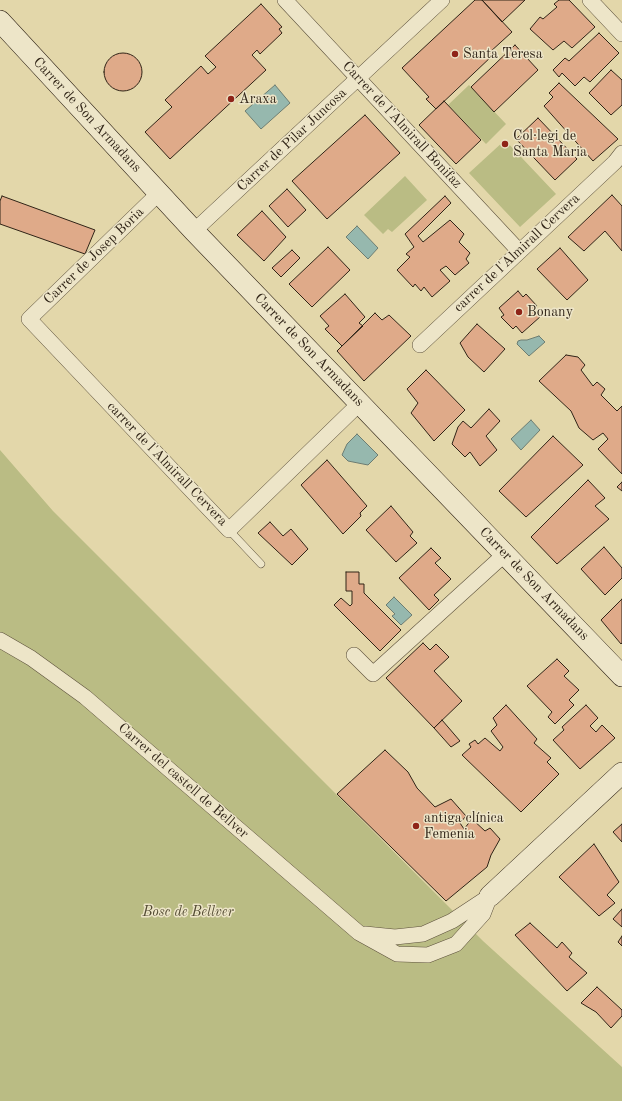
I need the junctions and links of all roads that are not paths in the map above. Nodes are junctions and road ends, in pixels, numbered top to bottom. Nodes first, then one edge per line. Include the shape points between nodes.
1 (285, 0) edge
2 (442, 0) edge
3 (590, 0) edge
4 (0, 21) edge
5 (622, 34) edge
6 (359, 78) junction
7 (620, 162) edge
8 (159, 193) junction
9 (194, 231) junction
10 (519, 251) junction
11 (29, 319) joint
12 (420, 345) dead end
13 (360, 403) junction
14 (229, 530) junction
15 (505, 554) junction
16 (261, 564) dead end
17 (0, 640) edge
18 (354, 655) dead end
19 (622, 676) edge
20 (622, 773) edge
21 (490, 896) junction
22 (359, 933) junction

1 - 6 street, Carrer de l'Almirall Bonifaz
2 - 6 street, Carrer de Pilar Juncosa
3 - 5 street
4 - 8 street, Carrer de Son Armadans
6 - 9 street, Carrer de Pilar Juncosa
6 - 10 street, Carrer de l'Almirall Bonifaz
7 - 10 street, carrer de l'Almirall Cervera
8 - 9 street, Carrer de Son Armadans
8 - 11 street, Carrer de Josep Boria
9 - 13 street, Carrer de Son Armadans
10 - 12 street, carrer de l'Almirall Cervera
11 - 14 street, carrer de l'Almirall Cervera
13 - 14 street, carrer de l'Almirall Cervera
13 - 15 street, Carrer de Son Armadans
14 - 16 lane
15 - 18 street via 372,674
15 - 19 street, Carrer de Son Armadans
17 - 22 street, Carrer del castell de Bellver via 31,658 86,697
20 - 21 street
21 - 22 street via 452,921 423,934 395,937
21 - 22 street, Carrer del castell de Bellver via 483,914 456,944 428,955 397,954

